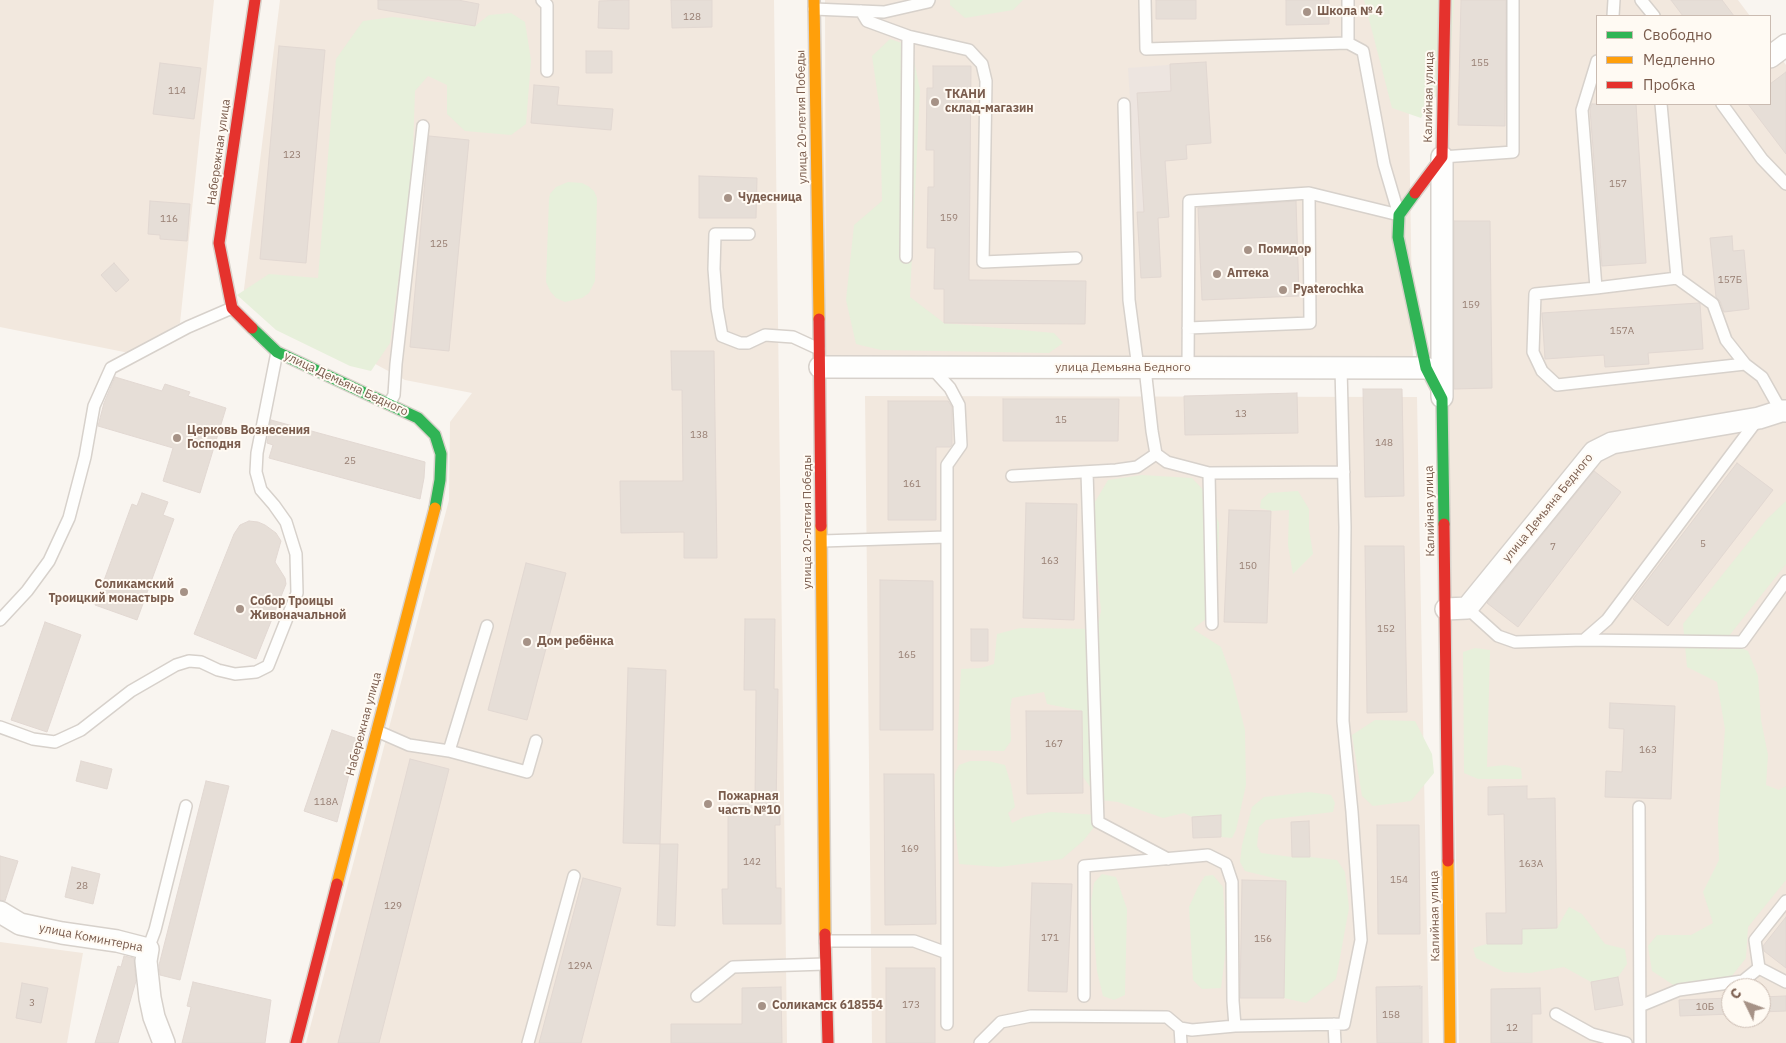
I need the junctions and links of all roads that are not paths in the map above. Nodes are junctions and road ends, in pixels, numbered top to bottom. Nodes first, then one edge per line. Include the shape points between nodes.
1 (255, 0) edge
2 (542, 0) edge
3 (929, 0) edge
4 (1145, 0) edge
5 (1348, 0) edge
6 (1445, 0) edge
7 (1512, 0) edge
8 (1614, 0) edge
9 (1641, 0) edge
10 (814, 5) edge
11 (861, 11) junction
12 (1613, 15) edge
13 (1653, 15) edge
14 (908, 36) junction
15 (1348, 43) junction
16 (1786, 45) edge
17 (1771, 55) edge
18 (1596, 63) edge
19 (547, 71) dead end
20 (1124, 104) dead end
21 (1661, 105) edge
22 (1723, 105) edge
23 (423, 126) dead end
24 (1442, 157) junction
25 (1786, 184) edge
26 (1309, 193) junction
27 (1399, 215) junction
28 (749, 234) dead end
29 (906, 257) dead end
30 (1076, 258) dead end
31 (1677, 278) junction
32 (1596, 288) junction
33 (232, 308) junction
34 (1188, 328) junction
35 (277, 352) junction
36 (820, 358) junction
37 (1745, 364) junction
38 (931, 367) junction
39 (1141, 368) junction
40 (1188, 368) junction
41 (1341, 368) junction
42 (1426, 368) junction
43 (1442, 399) junction
44 (389, 404) junction
45 (1784, 411) edge
46 (418, 418) joint
47 (1759, 418) junction
48 (1156, 454) junction
49 (1087, 472) junction
50 (1344, 472) junction
51 (1210, 473) junction
52 (1012, 476) dead end
53 (946, 537) junction
54 (822, 541) junction
55 (1786, 581) edge
56 (1467, 608) junction
57 (1446, 609) junction
58 (0, 620) edge
59 (1212, 624) dead end
60 (487, 626) dead end
61 (1584, 640) junction
62 (0, 727) edge
63 (377, 731) junction
64 (536, 742) dead end
65 (449, 751) junction
66 (186, 806) dead end
67 (1639, 807) dead end
68 (1168, 859) junction
69 (574, 876) dead end
70 (1786, 902) edge
71 (0, 912) edge
72 (825, 941) junction
73 (148, 949) junction
74 (947, 953) junction
75 (825, 964) junction
76 (1758, 968) junction
77 (1786, 982) edge
78 (697, 996) dead end
79 (1084, 996) dead end
80 (1640, 1006) junction
81 (1556, 1014) dead end
82 (947, 1024) dead end
83 (1334, 1024) junction
84 (1235, 1026) junction
85 (1180, 1028) junction
86 (164, 1043) edge
87 (296, 1043) edge
88 (528, 1043) edge
89 (828, 1043) edge
90 (980, 1043) edge
91 (1181, 1043) edge
92 (1335, 1043) edge
93 (1450, 1043) edge
94 (1626, 1043) edge
95 (1640, 1043) edge

1 - 33 street, Набережная улица via 220,243
2 - 19 lane via 547,5
3 - 11 lane via 884,12
4 - 15 lane via 1146,49
5 - 15 lane
6 - 24 street, Калийная улица
7 - 24 lane via 1513,152
8 - 12 lane
9 - 13 lane
10 - 11 lane
10 - 36 street, улица 20-летия Победы
11 - 14 lane via 867,21
14 - 29 lane
14 - 30 lane via 969,50 982,64 986,81 983,262
15 - 27 lane via 1363,51 1384,164
16 - 17 street
18 - 32 lane via 1582,110
20 - 39 lane via 1129,300
21 - 31 lane
22 - 25 lane via 1762,159
23 - 44 lane via 394,395
24 - 27 street, Калийная улица
24 - 43 street
26 - 27 lane
26 - 34 lane via 1189,201
26 - 34 lane via 1310,323
27 - 42 street, Калийная улица via 1398,237
28 - 36 lane via 715,234 714,269 722,336 740,343 748,343 765,334 792,337
31 - 32 lane
31 - 37 lane via 1713,304 1726,340
32 - 37 lane via 1534,294 1533,352 1542,372 1557,385
33 - 35 street, улица Демьяна Бедного
33 - 58 lane via 188,327 112,368 94,406 69,518 49,561
34 - 40 lane
35 - 44 street, улица Демьяна Бедного
35 - 62 lane via 256,472 261,490 286,522 296,554 297,593 268,666 256,672 235,674 201,662 176,665 131,691 81,730 55,742 33,739
36 - 38 street, улица Демьяна Бедного
36 - 54 street, улица 20-летия Победы
37 - 45 lane via 1762,377
38 - 39 street, улица Демьяна Бедного
38 - 53 lane via 950,388 959,405 961,445 947,465
39 - 40 street, улица Демьяна Бедного
39 - 48 lane
40 - 41 street, улица Демьяна Бедного
41 - 42 street, улица Демьяна Бедного
41 - 50 lane
42 - 43 street, Калийная улица
43 - 57 street, Калийная улица
44 - 46 street, улица Демьяна Бедного
45 - 47 street, улица Демьяна Бедного
46 - 63 street, Набережная улица via 435,435 441,454 440,480
47 - 56 street, улица Демьяна Бедного via 1612,443 1594,452
47 - 61 lane via 1607,620
48 - 49 lane via 1137,467
48 - 51 lane via 1167,462
49 - 52 lane
49 - 68 lane via 1098,822
50 - 51 lane
50 - 83 lane via 1343,721 1362,940 1344,1024
51 - 59 lane
53 - 54 lane
53 - 74 lane
54 - 72 street, улица 20-летия Победы
55 - 61 lane via 1742,642
56 - 57 street
56 - 61 lane via 1498,636 1514,642
57 - 93 street, Калийная улица
60 - 65 lane
63 - 65 lane via 409,745
63 - 87 street, Набережная улица
64 - 65 lane via 527,772
66 - 73 lane
67 - 80 lane
68 - 79 lane via 1084,866
68 - 84 lane via 1208,855 1226,864 1232,882
69 - 88 lane
70 - 76 lane via 1755,940
71 - 73 street, улица Коминтерна via 20,924
72 - 74 lane via 914,940
72 - 75 street, улица 20-летия Победы
73 - 86 street, улица Коминтерна via 150,998
74 - 82 lane
75 - 78 lane via 733,967
75 - 89 street, улица 20-летия Победы
76 - 77 lane
76 - 80 lane via 1743,981 1680,990
80 - 95 lane
81 - 94 lane via 1592,1034
83 - 84 lane
83 - 92 lane
84 - 85 lane
85 - 90 lane via 1167,1017 1031,1016 1001,1022
85 - 91 lane

